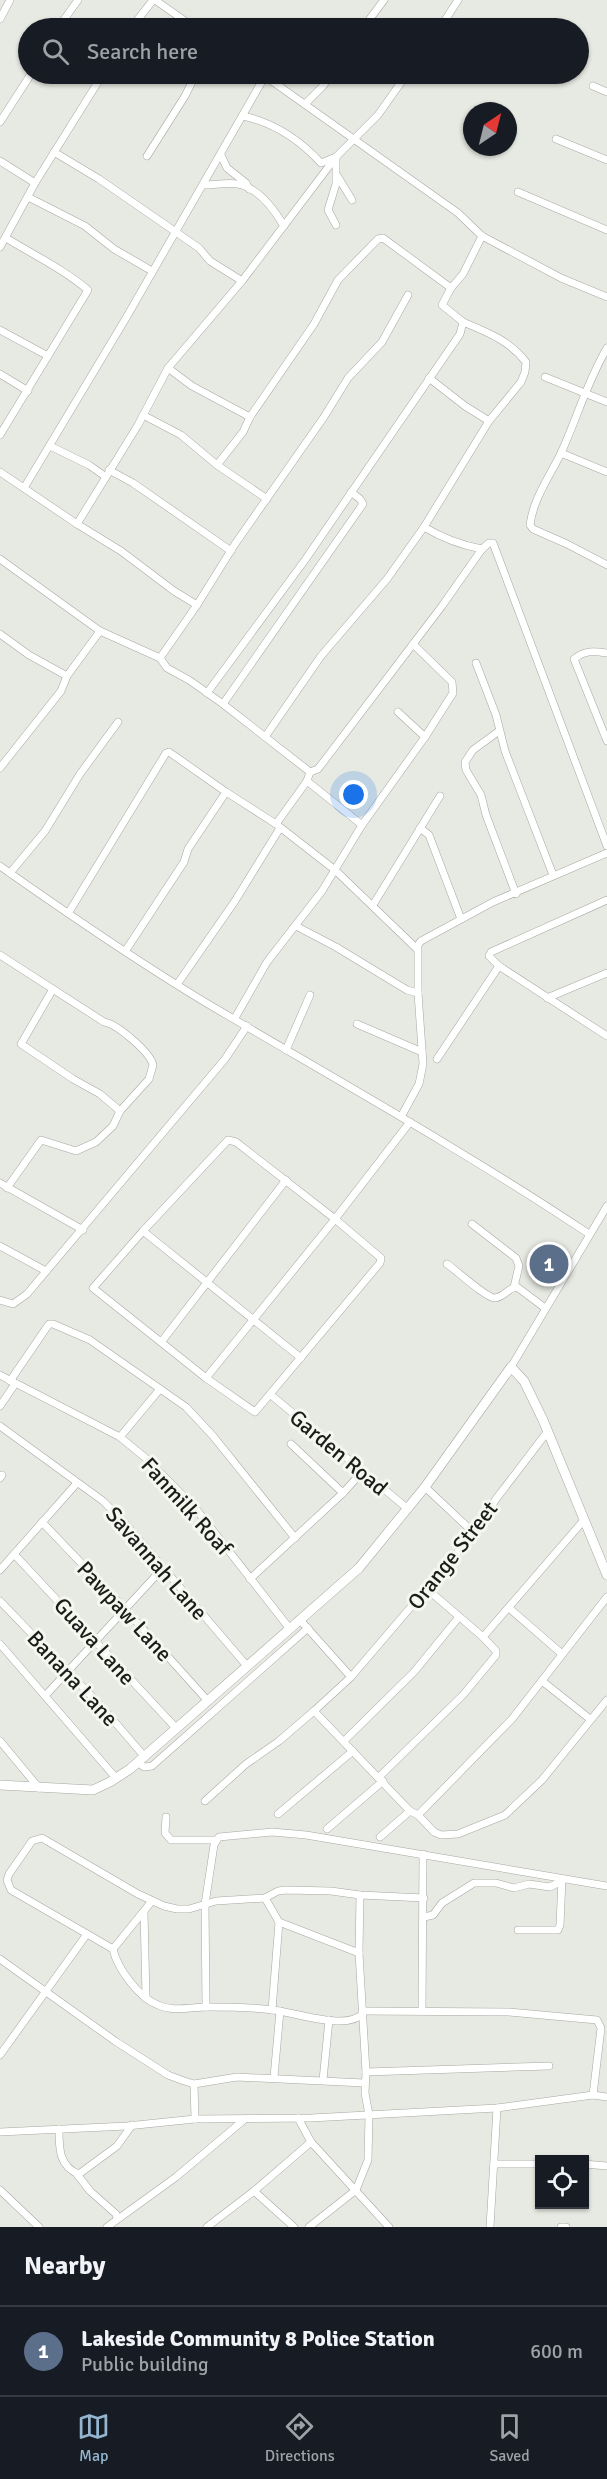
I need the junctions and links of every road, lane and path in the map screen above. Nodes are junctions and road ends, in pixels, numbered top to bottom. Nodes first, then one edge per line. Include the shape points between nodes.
1 (10, 0) edge
2 (78, 0) edge
3 (154, 0) edge
4 (458, 0) edge
5 (381, 1) edge
6 (65, 18) edge
7 (139, 18) edge
8 (180, 18) edge
9 (370, 18) edge
10 (446, 18) edge
11 (0, 19) edge
12 (25, 84) edge
13 (97, 84) edge
14 (190, 84) edge
15 (259, 84) edge
16 (276, 84) edge
17 (324, 84) edge
18 (400, 84) edge
19 (594, 86) dead end
20 (607, 92) edge
21 (305, 104) junction
22 (243, 116) junction
23 (0, 122) edge
24 (355, 138) junction
25 (556, 139) dead end
26 (54, 152) junction
27 (221, 155) junction
28 (147, 156) dead end
29 (336, 158) junction
30 (607, 160) edge
31 (0, 161) edge
32 (337, 175) junction
33 (35, 183) junction
34 (204, 185) junction
35 (250, 190) junction
36 (518, 192) dead end
37 (28, 197) junction
38 (352, 200) dead end
39 (336, 225) dead end
40 (284, 226) junction
41 (607, 230) edge
42 (174, 232) junction
43 (482, 236) junction
44 (2, 243) edge
45 (152, 271) junction
46 (242, 281) junction
47 (451, 288) junction
48 (408, 295) dead end
49 (607, 297) edge
50 (463, 322) junction
51 (0, 330) edge
52 (607, 348) edge
53 (48, 356) junction
54 (168, 368) junction
55 (0, 374) edge
56 (544, 377) dead end
57 (429, 378) junction
58 (28, 391) junction
59 (584, 392) junction
60 (607, 402) edge
61 (143, 415) junction
62 (250, 417) junction
63 (489, 421) junction
64 (0, 435) edge
65 (50, 446) junction
66 (561, 453) junction
67 (217, 465) junction
68 (0, 472) edge
69 (607, 472) edge
70 (107, 473) junction
71 (24, 488) junction
72 (351, 492) junction
73 (267, 499) junction
74 (77, 524) junction
75 (424, 527) junction
76 (482, 549) junction
77 (231, 551) junction
78 (0, 559) edge
79 (607, 565) edge
80 (197, 605) junction
81 (100, 631) junction
82 (1, 637) edge
83 (413, 644) junction
84 (607, 653) edge
85 (160, 658) junction
86 (476, 663) dead end
87 (67, 676) junction
88 (207, 693) junction
89 (223, 704) junction
90 (398, 712) dead end
91 (118, 722) dead end
92 (499, 731) junction
93 (265, 737) junction
94 (425, 737) junction
95 (607, 741) edge
96 (0, 768) edge
97 (310, 772) junction
98 (307, 781) junction
99 (226, 792) junction
100 (440, 796) dead end
101 (362, 825) junction
102 (278, 826) junction
103 (420, 828) junction
104 (607, 846) edge
105 (607, 853) edge
106 (0, 866) edge
107 (335, 870) junction
108 (10, 873) junction
109 (553, 875) junction
110 (516, 894) junction
111 (607, 900) edge
112 (373, 905) junction
113 (69, 912) junction
114 (461, 919) junction
115 (296, 926) junction
116 (417, 949) junction
117 (126, 950) junction
118 (0, 957) edge
119 (499, 966) junction
120 (607, 973) edge
121 (178, 983) junction
122 (53, 989) junction
123 (418, 993) junction
124 (310, 995) dead end
125 (547, 998) junction
126 (235, 1018) junction
127 (357, 1024) dead end
128 (247, 1026) junction
129 (607, 1036) edge
130 (286, 1050) junction
131 (422, 1052) junction
132 (436, 1059) dead end
133 (120, 1111) junction
134 (402, 1115) junction
135 (410, 1122) junction
136 (286, 1180) junction
137 (0, 1184) edge
138 (7, 1188) junction
139 (607, 1206) edge
140 (335, 1219) junction
141 (472, 1224) dead end
142 (82, 1230) junction
143 (143, 1231) junction
144 (590, 1234) junction
145 (0, 1246) edge
146 (447, 1264) dead end
147 (46, 1270) junction
148 (206, 1282) junction
149 (514, 1287) junction
150 (0, 1300) edge
151 (545, 1308) junction
152 (253, 1319) junction
153 (162, 1341) junction
154 (301, 1358) junction
155 (511, 1367) junction
156 (0, 1375) edge
157 (206, 1378) junction
158 (12, 1382) junction
159 (160, 1389) junction
160 (271, 1395) junction
161 (0, 1406) edge
162 (0, 1426) edge
163 (548, 1431) junction
164 (120, 1437) junction
165 (291, 1444) dead end
166 (362, 1472) junction
167 (76, 1483) junction
168 (425, 1487) junction
169 (342, 1493) junction
170 (408, 1509) junction
171 (584, 1520) junction
172 (42, 1522) junction
173 (474, 1533) junction
174 (295, 1538) junction
175 (14, 1554) junction
176 (0, 1569) edge
177 (162, 1569) junction
178 (607, 1575) edge
179 (250, 1579) junction
180 (427, 1589) junction
181 (607, 1597) edge
182 (0, 1601) edge
183 (509, 1608) junction
184 (125, 1609) junction
185 (459, 1617) junction
186 (301, 1621) junction
187 (308, 1628) junction
188 (290, 1629) junction
189 (483, 1637) junction
190 (95, 1642) junction
191 (0, 1644) edge
192 (562, 1654) junction
193 (247, 1666) junction
194 (68, 1671) junction
195 (351, 1677) junction
196 (542, 1681) junction
197 (45, 1696) junction
198 (207, 1700) junction
199 (607, 1700) edge
200 (314, 1711) junction
201 (590, 1719) junction
202 (176, 1728) junction
203 (0, 1741) edge
204 (344, 1741) junction
205 (353, 1751) junction
206 (141, 1759) junction
207 (116, 1778) junction
208 (381, 1779) junction
209 (0, 1785) edge
210 (39, 1788) junction
211 (206, 1801) dead end
212 (410, 1811) junction
213 (278, 1814) dead end
214 (418, 1815) junction
215 (166, 1817) dead end
216 (327, 1829) dead end
217 (380, 1837) dead end
218 (216, 1840) junction
219 (423, 1854) junction
220 (562, 1880) junction
221 (607, 1886) edge
222 (360, 1895) junction
223 (265, 1898) junction
224 (424, 1898) junction
225 (152, 1901) junction
226 (205, 1904) junction
227 (144, 1912) junction
228 (423, 1917) junction
229 (279, 1922) junction
230 (518, 1930) dead end
231 (87, 1934) junction
232 (113, 1949) junction
233 (359, 1953) junction
234 (0, 1959) edge
235 (46, 1990) junction
236 (146, 1998) junction
237 (206, 2007) junction
238 (276, 2011) junction
239 (422, 2011) junction
240 (362, 2012) junction
241 (329, 2020) junction
242 (0, 2055) edge
243 (549, 2066) dead end
244 (366, 2072) junction
245 (274, 2077) junction
246 (322, 2080) junction
247 (364, 2083) junction
248 (194, 2084) junction
249 (593, 2095) junction
250 (607, 2097) edge
251 (497, 2108) junction
252 (369, 2115) junction
253 (298, 2118) junction
254 (195, 2119) junction
255 (244, 2119) junction
256 (132, 2125) junction
257 (59, 2129) junction
258 (0, 2132) edge
259 (311, 2142) junction
260 (494, 2164) junction
261 (535, 2164) edge
262 (589, 2164) edge
263 (607, 2166) edge
264 (76, 2173) junction
265 (0, 2190) edge
266 (356, 2190) junction
267 (254, 2191) junction
268 (117, 2218) junction
269 (39, 2227) edge
270 (107, 2227) edge
271 (207, 2227) edge
272 (294, 2227) edge
273 (309, 2227) edge
274 (389, 2227) edge
275 (490, 2227) edge
276 (561, 2227) edge
277 (566, 2227) edge

1 - 11 street
2 - 6 street
3 - 7 street
3 - 8 street
4 - 10 street
5 - 9 street
12 - 23 street
13 - 26 street
14 - 28 street
15 - 22 street
16 - 21 street
17 - 21 street
18 - 24 street
19 - 20 street
21 - 24 street
22 - 27 street
22 - 29 street via 262,120 302,142 321,163
24 - 29 street
24 - 43 street via 458,213
25 - 30 street
26 - 33 street
26 - 42 street
27 - 34 street
27 - 35 street via 227,168
29 - 32 street
29 - 40 street
31 - 33 street
32 - 38 street
32 - 39 street via 328,210
33 - 37 street
34 - 35 street via 238,184
34 - 42 street
35 - 40 street via 270,205
36 - 41 street
37 - 44 street
37 - 45 street via 84,226
40 - 46 street
42 - 45 street
42 - 46 street
43 - 47 street via 463,274
43 - 49 street via 561,278
44 - 53 street via 67,272 88,290
45 - 65 street
46 - 54 street
47 - 50 street via 442,305
47 - 62 street via 383,238 378,239 338,280 314,324
48 - 73 street via 382,342 348,378
50 - 57 street via 460,334
50 - 63 street via 509,344 526,362 521,382
51 - 53 street
52 - 59 street
53 - 58 street
54 - 61 street
54 - 62 street via 192,386
55 - 58 street
56 - 59 street
57 - 63 street
57 - 72 street
58 - 64 street
59 - 60 street
59 - 66 street
61 - 67 street via 181,435
61 - 70 street
62 - 67 street
63 - 75 street
65 - 70 street
65 - 71 street
66 - 69 street
66 - 79 street via 540,494 530,525
67 - 73 street
68 - 71 street
70 - 74 street
70 - 77 street via 133,483
71 - 74 street
72 - 88 street
72 - 89 street via 363,504
73 - 77 street
74 - 80 street
75 - 76 street via 465,547
75 - 93 street via 380,587 321,656
76 - 83 street
76 - 104 street via 489,543 495,546
77 - 80 street
78 - 81 street
80 - 85 street
81 - 85 street
81 - 87 street
82 - 87 street
83 - 94 street via 454,687
83 - 97 street via 318,769
84 - 95 street via 592,651 574,659
85 - 88 street via 168,668
86 - 92 street
87 - 96 street via 61,690
88 - 89 street
89 - 93 street
90 - 94 street
91 - 108 street via 45,831
92 - 109 street
92 - 110 street via 473,750 465,762 481,795
93 - 97 street
94 - 101 street
97 - 98 street
98 - 101 street
98 - 102 street
99 - 102 street
99 - 113 street via 166,753
99 - 117 street
100 - 103 street
101 - 107 street
102 - 107 street
102 - 121 street via 235,902
103 - 112 street
103 - 114 street via 429,835
105 - 109 street
106 - 108 street
107 - 112 street
107 - 115 street
108 - 113 street
109 - 110 street
110 - 114 street
111 - 119 street via 491,952 489,956
112 - 116 street
113 - 117 street
114 - 116 street via 421,941
115 - 123 street
115 - 126 street via 267,962
116 - 123 street
117 - 121 street
118 - 122 street
119 - 125 street
119 - 132 street
120 - 125 street
121 - 126 street
122 - 133 street via 21,1044
122 - 133 street via 119,1028 153,1060 149,1079
123 - 131 street
124 - 130 street
125 - 129 street
126 - 128 street
127 - 131 street
128 - 130 street
128 - 142 street via 225,1059
130 - 134 street
131 - 134 street via 419,1084
133 - 138 street via 113,1126 86,1148 76,1150 38,1142
134 - 135 street
135 - 140 street
135 - 144 street
136 - 140 street
136 - 143 street via 237,1142 228,1140
136 - 148 street
137 - 138 street
138 - 142 street
139 - 144 street
140 - 152 street
140 - 154 street via 381,1258 380,1263
141 - 149 street via 516,1258 519,1266
142 - 147 street
143 - 148 street
143 - 153 street via 93,1288
144 - 151 street
145 - 147 street
146 - 149 street via 493,1297
147 - 150 street via 18,1303
148 - 152 street
148 - 153 street
149 - 151 street
151 - 155 street
152 - 154 street
152 - 157 street
153 - 157 street
154 - 160 street
155 - 163 street via 524,1381
155 - 168 street
156 - 158 street, Fanmilk Roaf
157 - 160 street via 255,1412
158 - 159 street via 44,1328 53,1324 90,1340
158 - 161 street
158 - 164 street, Fanmilk Roaf
159 - 164 street
159 - 174 street via 186,1407 213,1436
160 - 166 street, Garden Road
162 - 167 street, Savannah Lane
163 - 171 street
163 - 173 street, Orange Street
164 - 179 street, Fanmilk Roaf via 170,1480
165 - 169 street
166 - 169 street
166 - 170 street, Garden Road
167 - 172 street
167 - 177 street, Savannah Lane via 103,1501
168 - 170 street
168 - 173 street
169 - 174 street
170 - 186 street via 359,1568
171 - 178 street
171 - 183 street
172 - 175 street
172 - 184 street, Pawpaw Lane
173 - 180 street, Orange Street
174 - 179 street
175 - 176 street
175 - 190 street, Guava Lane
177 - 184 street
177 - 193 street, Savannah Lane
179 - 188 street, Fanmilk Roaf
180 - 185 street
180 - 195 street, Orange Street
181 - 192 street
182 - 194 street, Banana Lane
183 - 189 street
183 - 192 street
184 - 190 street
184 - 198 street, Pawpaw Lane
185 - 189 street
185 - 204 street via 414,1672
186 - 187 street
186 - 188 street
187 - 195 street
187 - 206 street via 152,1766 144,1767
188 - 193 street
189 - 208 street via 496,1655 463,1695
190 - 194 street
190 - 202 street, Guava Lane
191 - 197 street
192 - 196 street
193 - 198 street
194 - 197 street
194 - 206 street, Banana Lane
195 - 200 street, Orange Street
196 - 201 street
196 - 214 street via 512,1719
197 - 207 street
198 - 202 street
199 - 201 street
200 - 204 street
200 - 211 street, Orange Street
201 - 214 street via 543,1780 505,1815 458,1834 441,1835
202 - 206 street
203 - 210 street
204 - 205 street
205 - 208 street
205 - 213 street
206 - 207 street
207 - 210 street via 93,1790
208 - 212 street
208 - 216 street
209 - 210 street
212 - 214 street
212 - 217 street
215 - 218 street via 165,1833 171,1839
218 - 219 street via 272,1832
218 - 226 street
219 - 220 street
219 - 224 street
220 - 221 street
220 - 228 street via 550,1887 474,1884 442,1903 433,1915
220 - 230 street via 558,1930
222 - 223 street via 286,1890
222 - 224 street
222 - 233 street
223 - 226 street
223 - 229 street
224 - 228 street
225 - 226 street via 177,1909
225 - 227 street
225 - 231 street via 37,1838 9,1874 11,1890
226 - 237 street
227 - 232 street
227 - 236 street
228 - 239 street
229 - 233 street
229 - 238 street
231 - 232 street
231 - 235 street
232 - 236 street
233 - 240 street
234 - 235 street
235 - 242 street
235 - 248 street via 145,2061
236 - 237 street via 166,2008
237 - 238 street
238 - 241 street
238 - 245 street
239 - 240 street
239 - 249 street via 509,2012 597,2020 601,2028
240 - 241 street via 352,2020
240 - 244 street
241 - 246 street
243 - 244 street
244 - 247 street
245 - 246 street
245 - 248 street via 237,2077
246 - 247 street
247 - 252 street
248 - 254 street
249 - 250 street
249 - 251 street
251 - 252 street
251 - 260 street
252 - 253 street
252 - 266 street via 368,2160
253 - 255 street
253 - 259 street
254 - 255 street
254 - 256 street
255 - 268 street via 176,2177
256 - 257 street
256 - 264 street via 117,2146 83,2174
257 - 258 street
257 - 264 street via 62,2160
259 - 266 street
259 - 267 street
260 - 261 street
260 - 275 street
262 - 263 street
264 - 268 street
265 - 269 street
266 - 273 street
266 - 274 street
267 - 271 street
267 - 272 street
268 - 270 street
276 - 277 street

